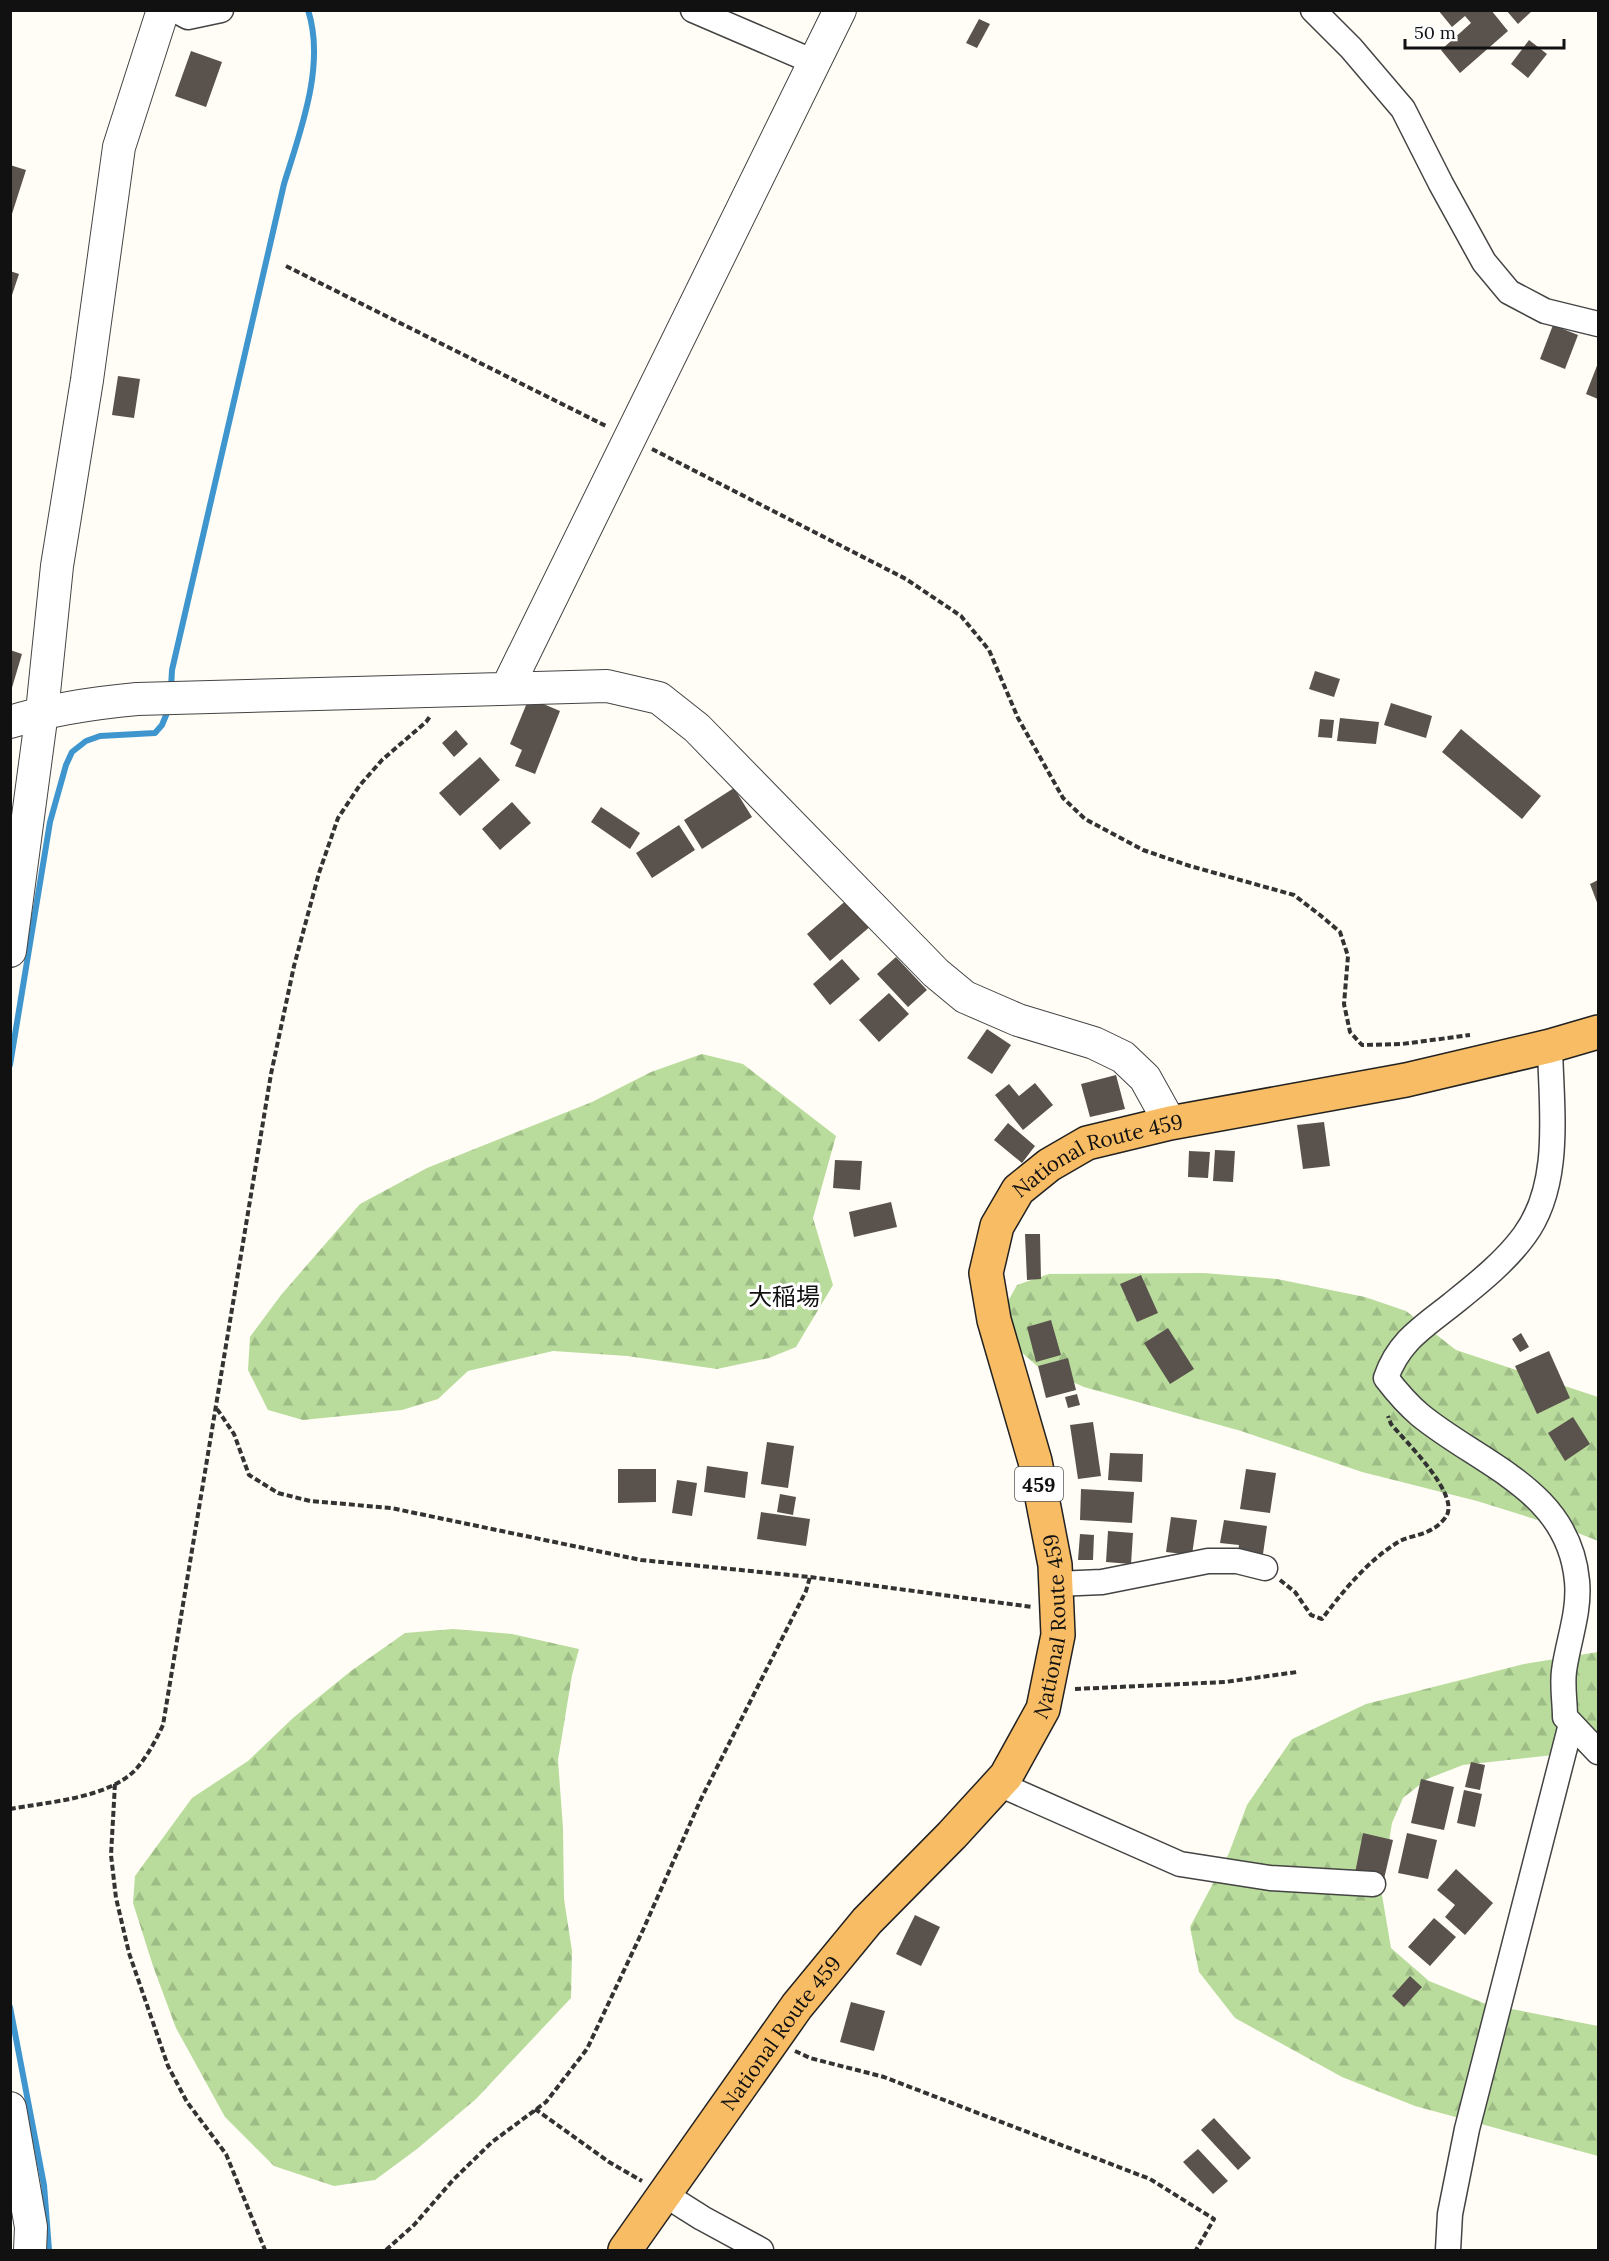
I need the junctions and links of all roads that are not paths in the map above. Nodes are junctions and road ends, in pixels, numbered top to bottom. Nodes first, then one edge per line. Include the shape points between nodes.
1 (163, 10) edge
2 (175, 10) edge
3 (220, 10) edge
4 (693, 10) edge
5 (840, 10) edge
6 (1313, 10) edge
7 (814, 62) junction
8 (1599, 324) edge
9 (507, 688) junction
10 (42, 712) junction
11 (10, 722) edge
12 (10, 951) edge
13 (1599, 1032) edge
14 (1550, 1046) junction
15 (1170, 1123) junction
16 (1265, 1568) road end
17 (1056, 1597) junction
18 (1571, 1724) junction
19 (1599, 1752) edge
20 (999, 1784) junction
21 (1373, 1884) dead end
22 (10, 2108) edge
23 (664, 2194) junction
24 (30, 2250) edge
25 (625, 2250) edge
26 (761, 2250) edge
27 (1448, 2250) edge

1 - 10 street via 119,147 57,566
2 - 3 street via 188,17
4 - 7 street
5 - 7 street
6 - 8 street via 1352,48 1403,109 1484,262 1509,292 1545,311
7 - 9 street
9 - 10 street via 136,699
9 - 15 street via 607,686 659,699 697,728 936,973 965,997 1123,1057 1145,1078
10 - 11 street
10 - 12 street
13 - 14 highway, National Route 459 / 459
14 - 15 highway, National Route 459 / 459 via 1406,1080
14 - 18 street via 1552,1135 1542,1203 1525,1236 1489,1275 1413,1334 1392,1361 1386,1378 1419,1414 1535,1494 1555,1517 1569,1546 1577,1580 1577,1611 1563,1674 1565,1717
15 - 17 highway, National Route 459 / 459 via 1087,1143 1018,1190 997,1226 986,1273 994,1320 1035,1461 1055,1565
16 - 17 street via 1237,1561 1208,1561 1102,1582
17 - 20 highway, National Route 459 / 459 via 1058,1635 1043,1709
18 - 19 street
18 - 27 street via 1467,2129 1450,2214
20 - 21 street via 1180,1864 1270,1878
20 - 23 highway, National Route 459 / 459 via 867,1920 797,2006
22 - 24 street via 31,2227
23 - 25 highway, National Route 459 / 459
23 - 26 street

